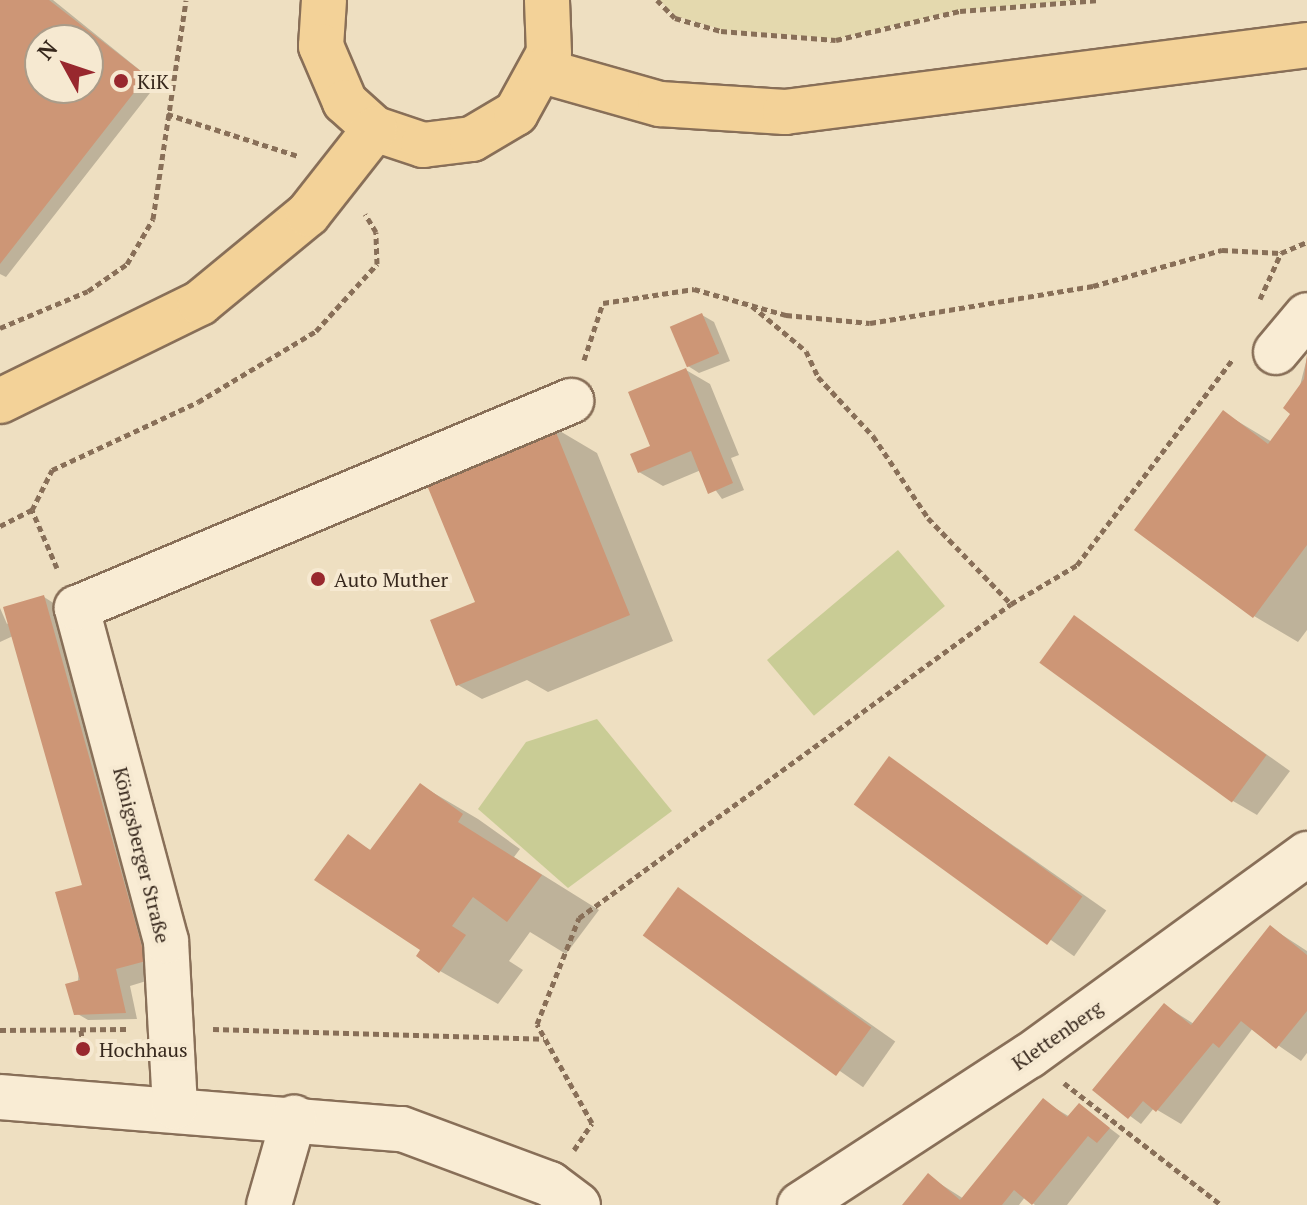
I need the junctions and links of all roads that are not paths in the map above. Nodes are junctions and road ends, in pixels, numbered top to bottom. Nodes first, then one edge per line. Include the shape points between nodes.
1 (324, 0) edge
2 (547, 0) edge
3 (1307, 45) edge
4 (543, 71) junction
5 (375, 129) junction
6 (1307, 315) edge
7 (1257, 350) road end
8 (0, 401) edge
9 (571, 401) road end
10 (1307, 854) edge
11 (0, 1097) edge
12 (175, 1107) junction
13 (294, 1118) junction
14 (564, 1194) edge
15 (269, 1205) edge
16 (800, 1205) edge

1 - 5 main road via 326,66 345,102
2 - 4 main road via 551,33
3 - 4 main road via 785,112 660,104
4 - 5 main road via 516,113 472,139 423,145
5 - 8 main road via 308,214 200,303
6 - 7 street
9 - 12 street, Königsberger Straße via 77,608 166,941
10 - 16 street, Klettenberg via 1029,1056
11 - 12 street
12 - 13 street
13 - 14 street via 402,1129
13 - 15 street

